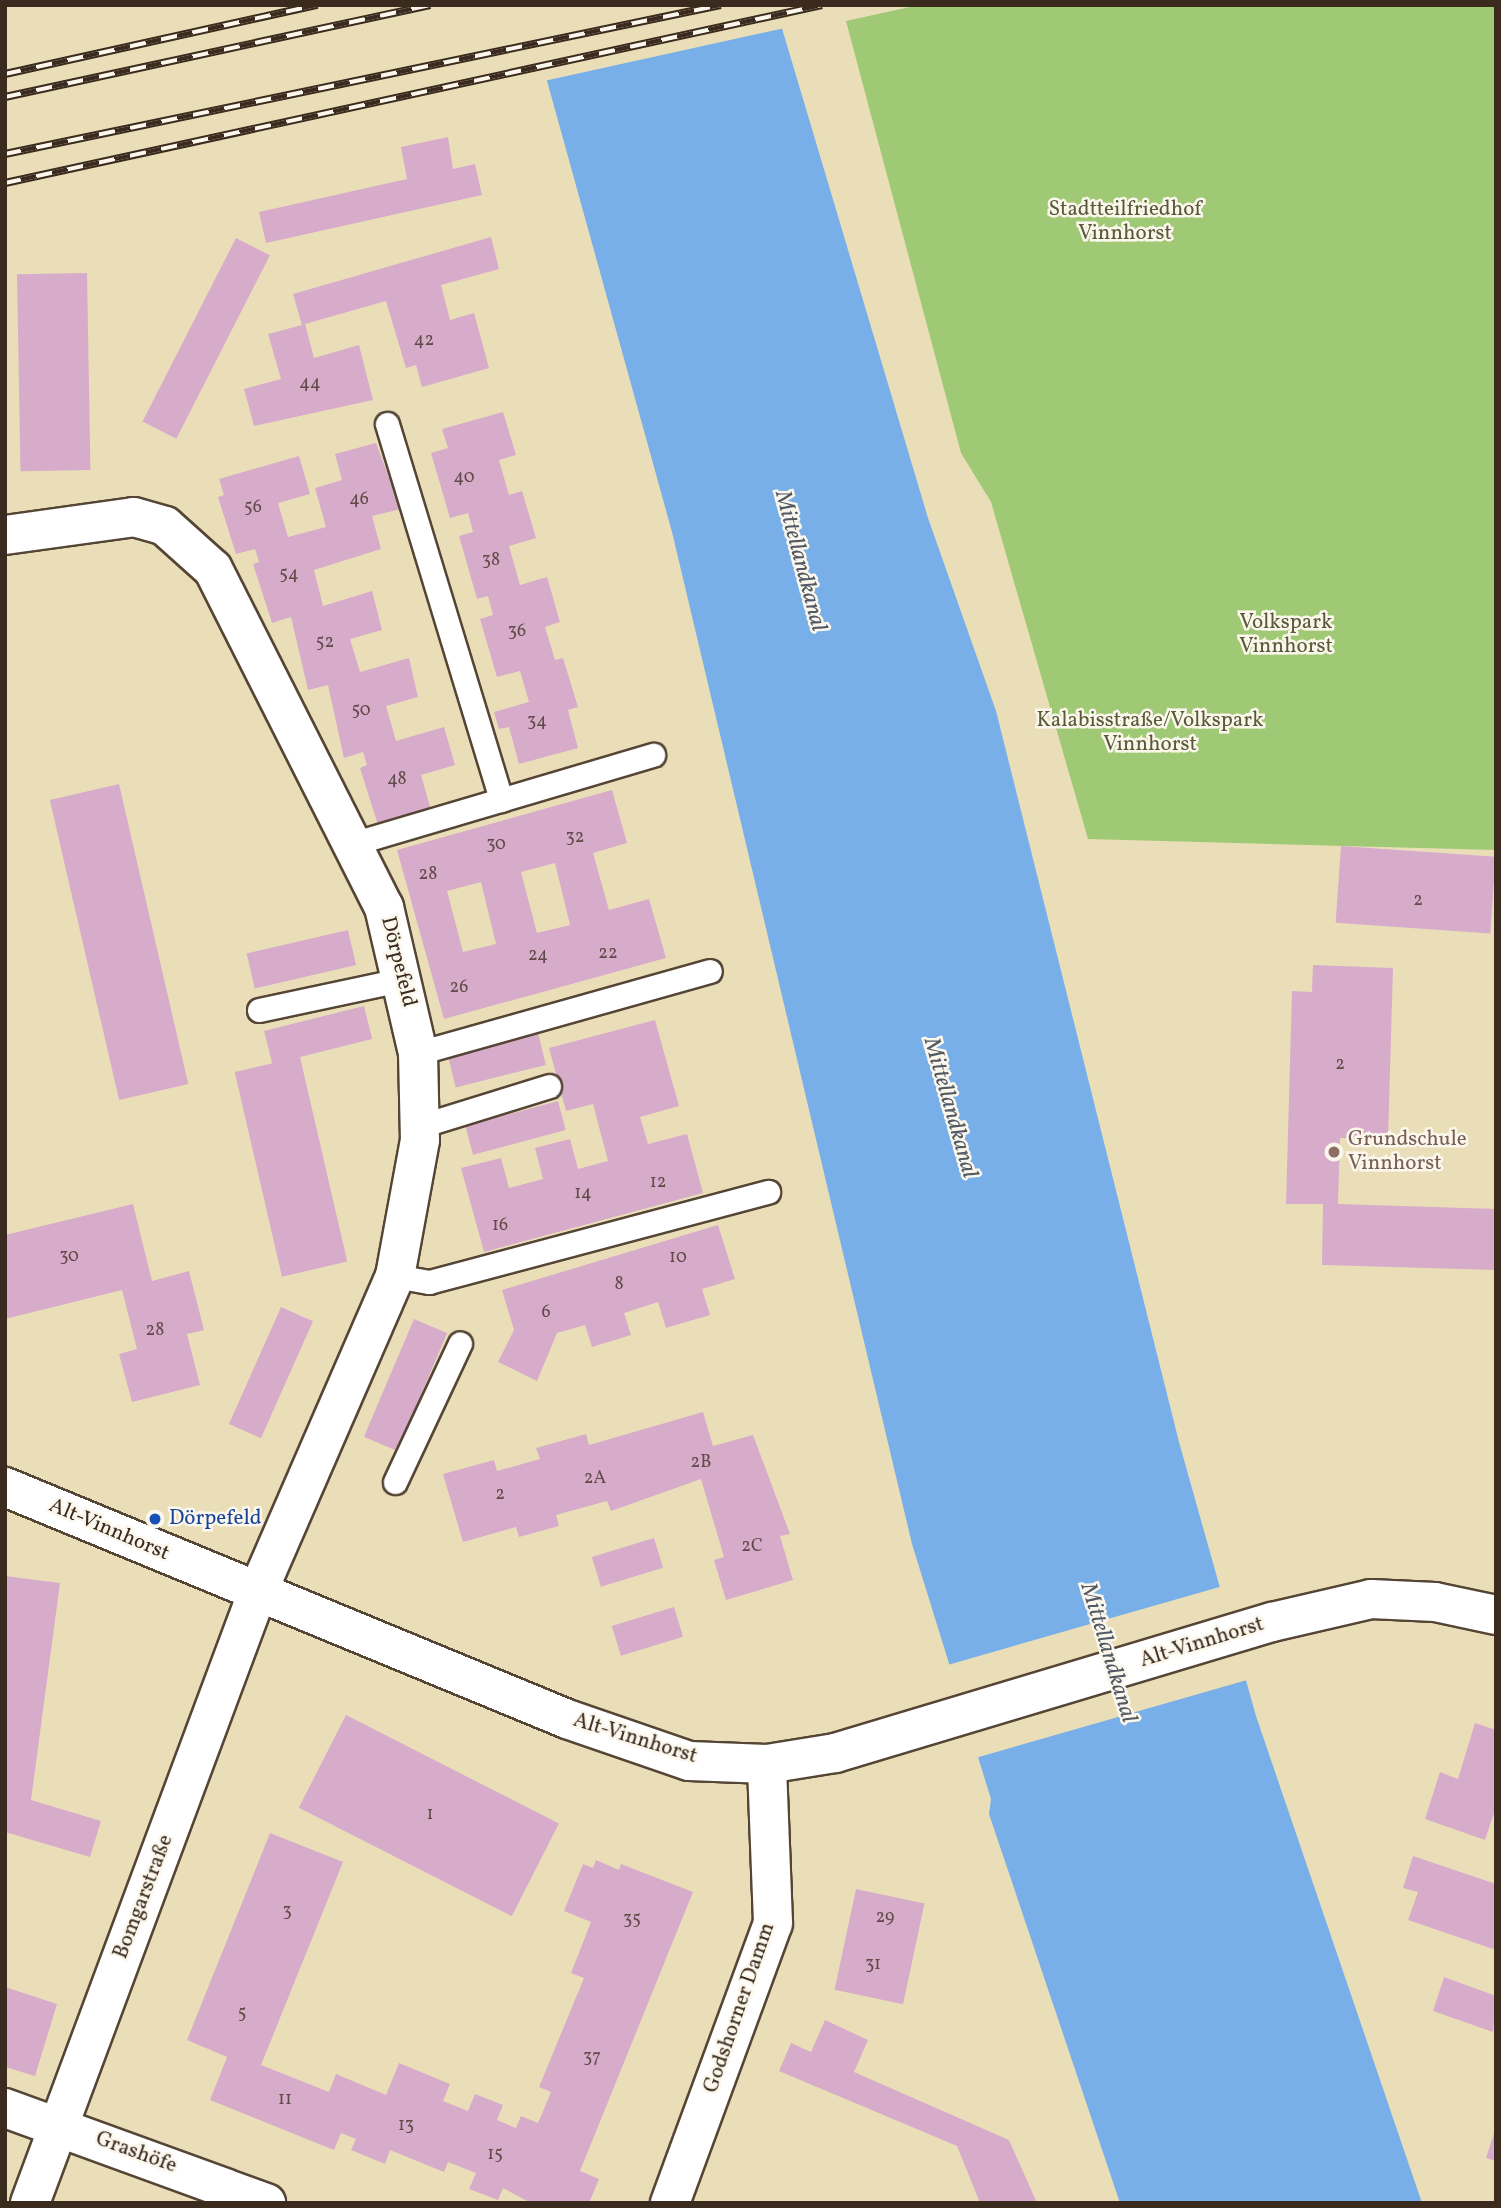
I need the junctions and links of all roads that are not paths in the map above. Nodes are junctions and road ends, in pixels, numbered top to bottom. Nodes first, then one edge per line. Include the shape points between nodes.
1 (387, 424) dead end
2 (5, 536) edge
3 (653, 755) dead end
4 (501, 800) junction
5 (355, 843) junction
6 (710, 971) dead end
7 (405, 979) junction
8 (259, 1010) dead end
9 (418, 1053) junction
10 (549, 1086) dead end
11 (420, 1126) junction
12 (768, 1192) dead end
13 (395, 1276) junction
14 (460, 1343) dead end
15 (395, 1482) dead end
16 (5, 1487) edge
17 (258, 1591) junction
18 (1496, 1615) edge
19 (767, 1764) junction
20 (5, 2108) edge
21 (58, 2124) junction
22 (212, 2192) edge
23 (30, 2203) edge
24 (266, 2203) edge
25 (670, 2203) edge

1 - 4 lane
2 - 5 street, Dörpefeld via 134,517 189,542 212,569
3 - 4 lane
4 - 5 lane
5 - 7 street, Dörpefeld
6 - 9 lane
7 - 8 lane
7 - 9 street, Dörpefeld
9 - 11 street, Dörpefeld
10 - 11 lane
11 - 13 street, Dörpefeld
12 - 13 lane via 429,1282
13 - 17 street, Dörpefeld
14 - 15 lane
16 - 17 street, Alt-Vinnhorst
17 - 19 street, Alt-Vinnhorst via 625,1741 689,1761
17 - 21 street, Bomgarstraße
18 - 19 street, Alt-Vinnhorst via 1435,1602 1371,1599 1272,1622 835,1753
19 - 25 street, Godshorner Damm via 773,1923
20 - 21 street, Grashöfe
21 - 22 street, Grashöfe
21 - 23 street, Bomgarstraße
22 - 24 street, Grashöfe

